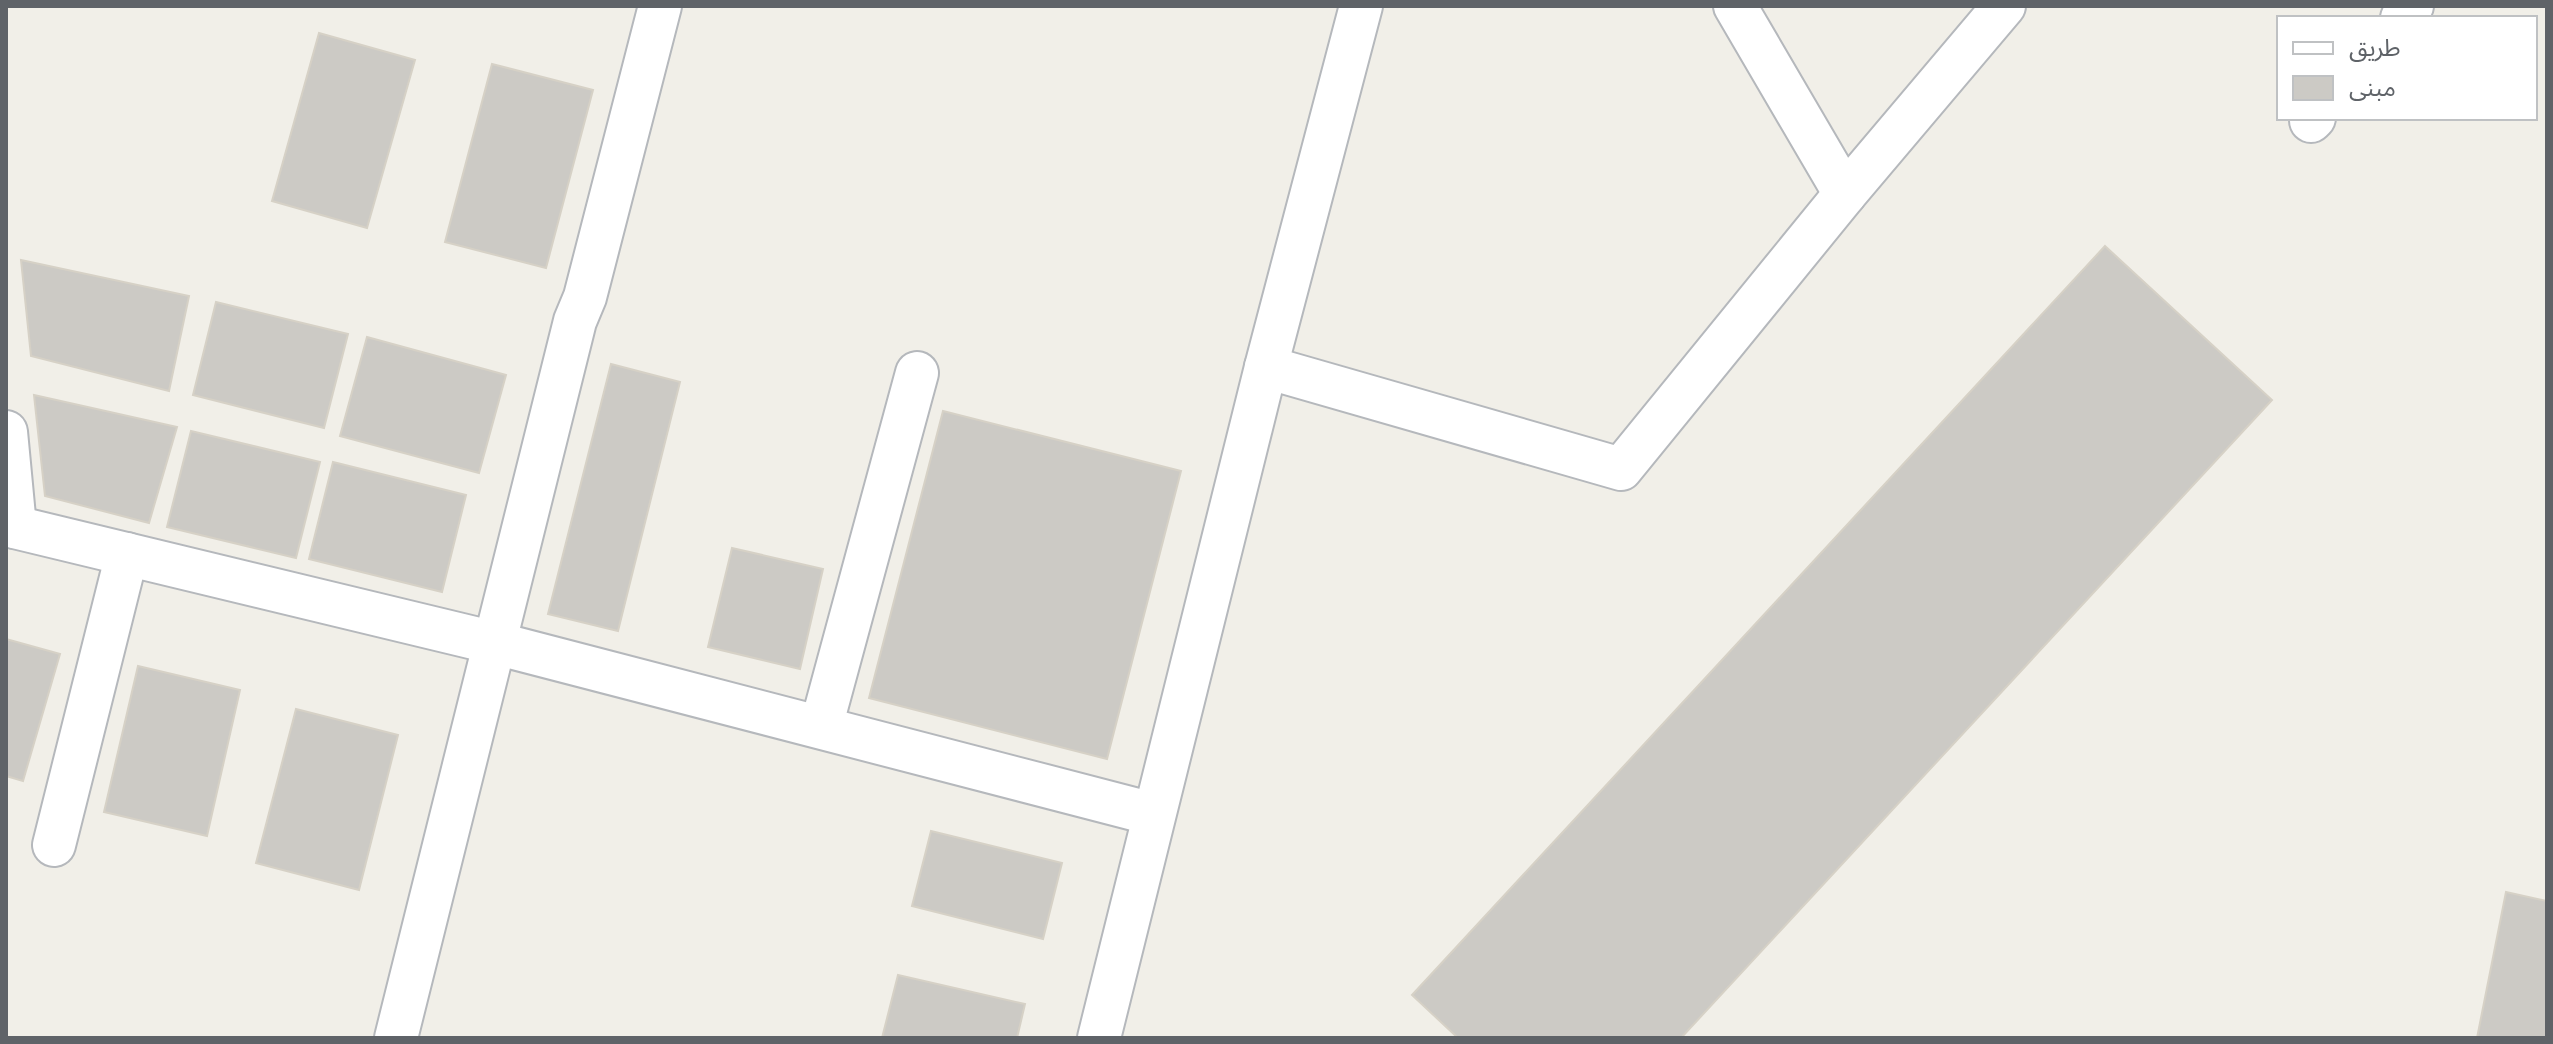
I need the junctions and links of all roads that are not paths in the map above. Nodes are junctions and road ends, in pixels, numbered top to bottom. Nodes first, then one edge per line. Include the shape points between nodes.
1 (660, 6) edge
2 (1361, 6) edge
3 (1735, 6) edge
4 (2004, 6) edge
5 (1845, 194) junction
6 (1266, 367) junction
7 (917, 373) dead end
8 (6, 432) edge
9 (10, 526) edge
10 (127, 554) junction
11 (495, 643) junction
12 (821, 727) junction
13 (1153, 814) junction
14 (54, 845) dead end
15 (396, 1038) edge
16 (1099, 1038) edge

1 - 11 street
2 - 6 street
3 - 5 street
4 - 5 street
5 - 6 street via 1621,469
6 - 13 street
7 - 12 street
8 - 9 street
9 - 10 street
10 - 11 street
10 - 14 street
11 - 12 street
11 - 15 street
12 - 13 street
13 - 16 street

